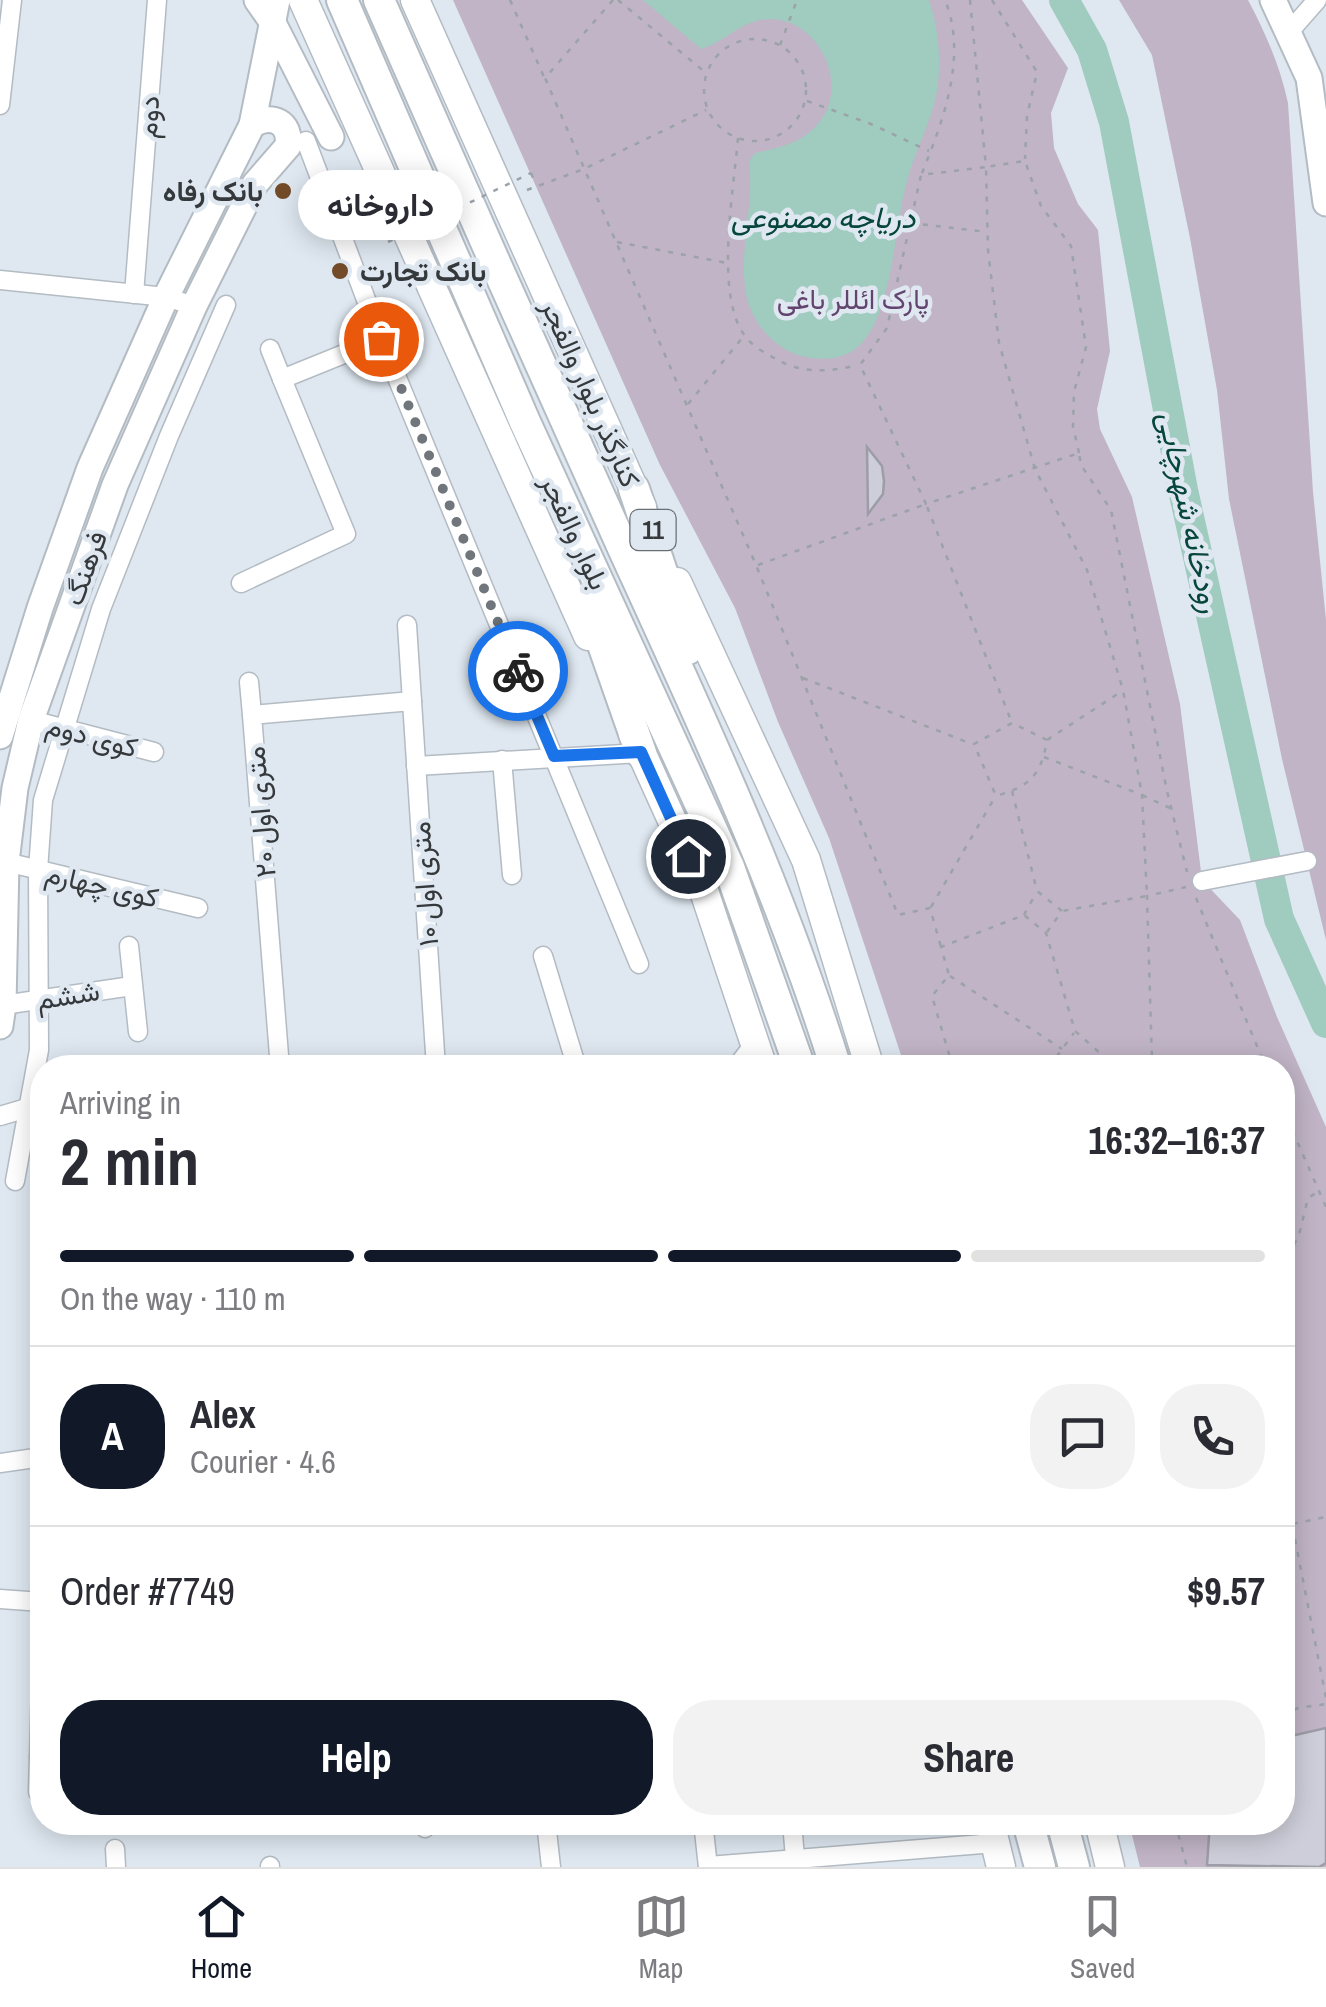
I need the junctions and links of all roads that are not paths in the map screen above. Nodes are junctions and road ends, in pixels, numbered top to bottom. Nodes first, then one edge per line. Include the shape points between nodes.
1 (12, 0) edge
2 (157, 0) edge
3 (257, 0) edge
4 (304, 0) edge
5 (342, 0) edge
6 (379, 0) edge
7 (414, 0) edge
8 (1273, 0) edge
9 (1317, 0) edge
10 (275, 11) edge
11 (1289, 32) junction
12 (0, 105) edge
13 (252, 125) junction
14 (308, 141) junction
15 (370, 151) junction
16 (1326, 203) edge
17 (0, 280) edge
18 (134, 294) junction
19 (166, 297) junction
20 (226, 305) dead end
21 (194, 306) junction
22 (381, 339) junction
23 (270, 349) dead end
24 (282, 379) junction
25 (525, 422) junction
26 (634, 489) junction
27 (241, 583) dead end
28 (407, 626) dead end
29 (250, 682) dead end
30 (412, 701) junction
31 (252, 715) junction
32 (31, 720) junction
33 (63, 728) junction
34 (0, 736) edge
35 (154, 752) dead end
36 (641, 752) junction
37 (554, 756) junction
38 (502, 760) junction
39 (416, 766) junction
40 (744, 813) junction
41 (1307, 861) dead end
42 (6, 862) junction
43 (38, 870) junction
44 (512, 875) dead end
45 (1197, 883) road end
46 (198, 908) dead end
47 (129, 946) dead end
48 (543, 956) dead end
49 (639, 964) dead end
50 (132, 986) junction
51 (40, 1000) junction
52 (2, 1016) edge
53 (138, 1032) dead end
54 (754, 1035) junction
55 (39, 1055) edge
56 (279, 1055) edge
57 (435, 1055) edge
58 (573, 1055) edge
59 (739, 1055) edge
60 (760, 1055) edge
61 (795, 1055) edge
62 (832, 1055) edge
63 (866, 1055) edge
64 (30, 1107) edge
65 (0, 1116) edge
66 (30, 1130) edge
67 (16, 1180) dead end
68 (30, 1459) edge
69 (0, 1464) edge
70 (0, 1599) edge
71 (30, 1601) edge
72 (547, 1835) edge
73 (705, 1835) edge
74 (793, 1835) edge
75 (1031, 1835) edge
76 (1065, 1835) edge
77 (1101, 1835) edge
78 (995, 1844) edge
79 (795, 1858) junction
80 (708, 1866) edge
81 (550, 1867) edge
82 (1040, 1867) edge
83 (1074, 1867) edge
84 (1110, 1867) edge

1 - 12 street
2 - 18 street, دوم
3 - 10 street
4 - 15 main road
5 - 25 highway, بلوار والفجر
6 - 40 highway, بلوار والفجر / 11
7 - 26 main road, کنارگذر بلوار والفجر / 11
8 - 11 street
9 - 11 street
10 - 13 street, فرهنگ
10 - 14 street
11 - 16 street via 1308,78
13 - 14 street via 276,119 289,136
13 - 19 street, فرهنگ
14 - 15 street via 349,137
14 - 21 street, فرهنگ via 255,184
14 - 22 street
15 - 36 main road
17 - 18 street
18 - 19 street
19 - 21 street
19 - 34 street, فرهنگ via 90,468
20 - 33 street via 100,609
21 - 32 street, فرهنگ via 115,485
22 - 24 street
22 - 37 street
23 - 24 street
24 - 27 street via 346,534
25 - 36 highway
25 - 61 highway, بلوار والفجر via 728,867
26 - 40 highway
26 - 63 main road, کنارگذر بلوار والفجر / 11 via 806,860
28 - 30 street, ۱۰ متری اول
29 - 31 street
30 - 31 street, ۲۰ متری اول
30 - 39 street, ۱۰ متری اول
31 - 56 street, ۲۰ متری اول
32 - 33 street, کوی دوم
32 - 42 street, فرهنگ
33 - 35 street, کوی دوم
33 - 43 street via 43,800
36 - 37 street
36 - 54 main road via 704,891
37 - 38 street
37 - 49 street
38 - 39 street
38 - 44 street
39 - 57 street, ۱۰ متری اول
40 - 62 highway, بلوار والفجر / 11
41 - 45 street
42 - 43 street, کوی چهارم
42 - 52 street, فرهنگ
43 - 46 street, کوی چهارم
43 - 51 street
47 - 50 street
48 - 58 street
50 - 51 street, ششم
50 - 53 street
51 - 52 street, ششم
51 - 55 street
54 - 59 lane
54 - 60 main road
64 - 65 street
66 - 67 street
68 - 69 street
70 - 71 street
72 - 81 street
73 - 80 street
74 - 79 street
75 - 82 highway
76 - 83 highway
77 - 84 main road
78 - 79 street
79 - 80 street

